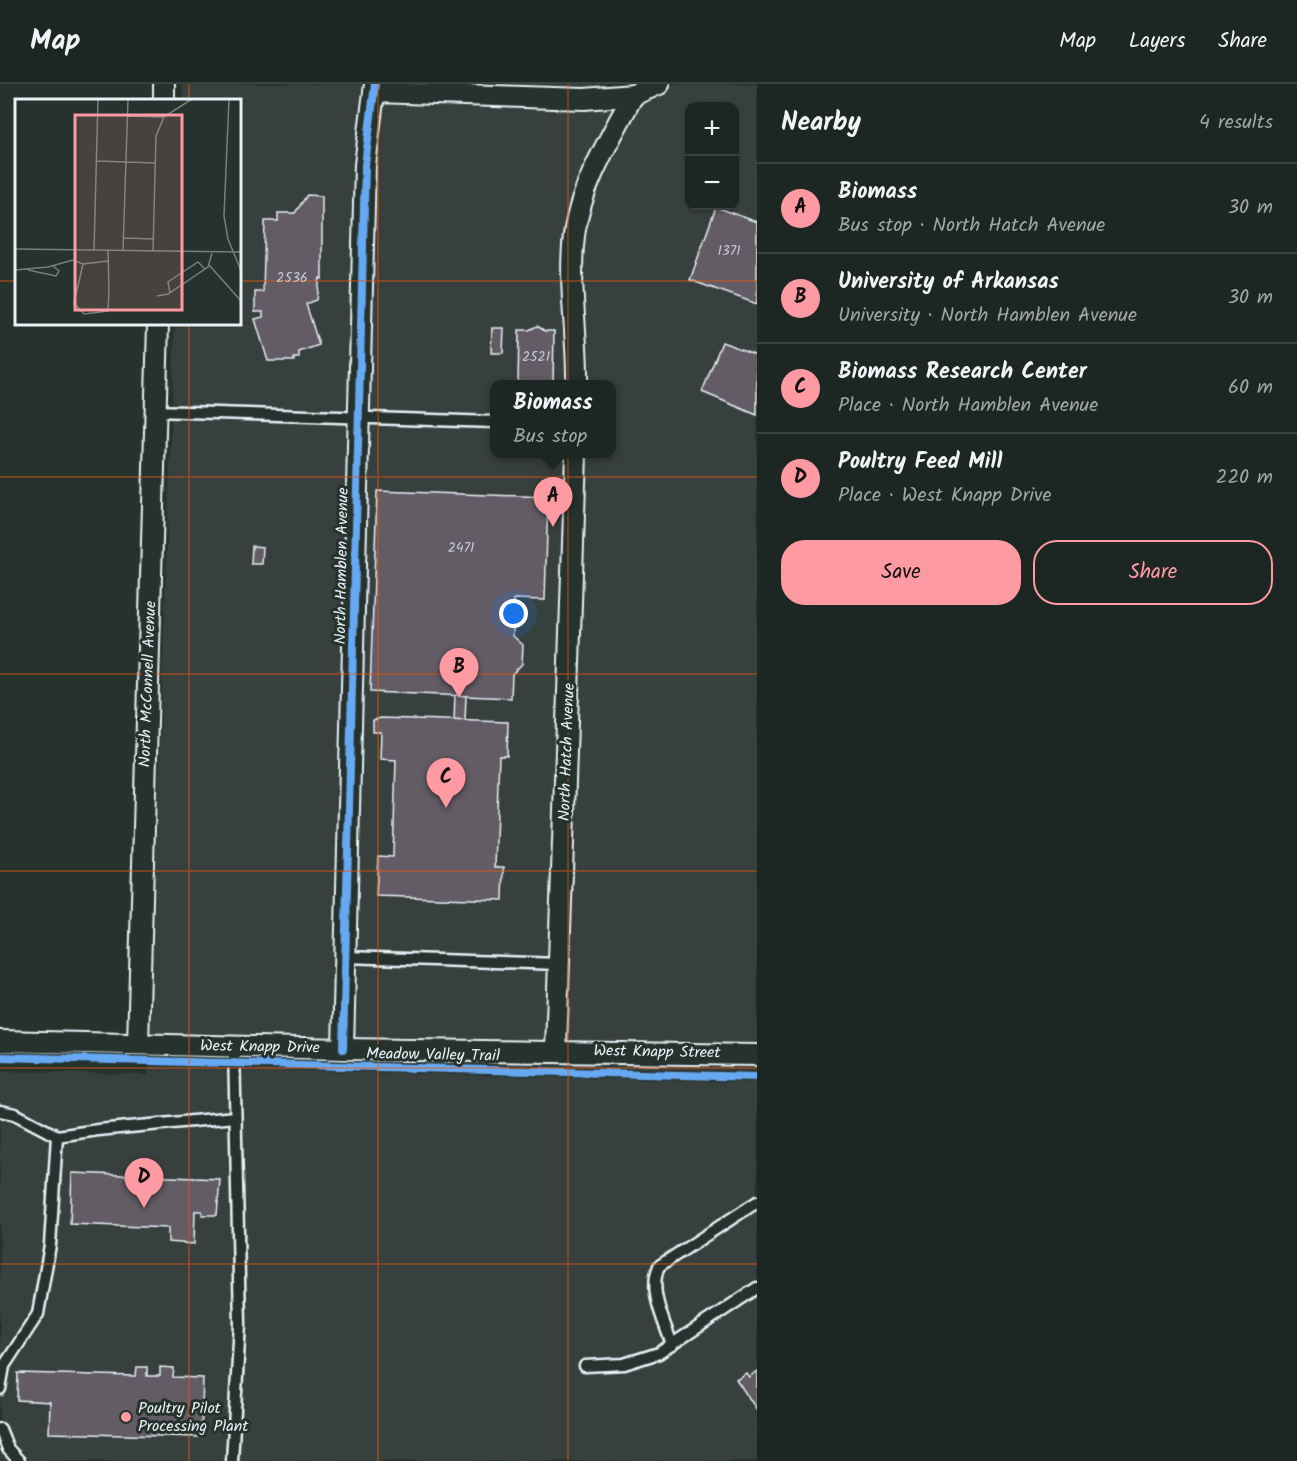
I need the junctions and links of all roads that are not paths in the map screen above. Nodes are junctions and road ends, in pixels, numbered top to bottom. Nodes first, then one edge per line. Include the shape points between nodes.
1 (659, 84) edge
2 (375, 88) edge
3 (633, 95) junction
4 (158, 326) edge
5 (577, 380) edge
6 (155, 411) junction
7 (359, 418) junction
8 (490, 422) edge
9 (576, 458) edge
10 (345, 957) junction
11 (559, 964) junction
12 (0, 1041) edge
13 (138, 1044) junction
14 (234, 1047) junction
15 (344, 1049) junction
16 (556, 1050) junction
17 (757, 1054) edge
18 (0, 1111) edge
19 (236, 1116) junction
20 (57, 1136) junction
21 (757, 1202) edge
22 (757, 1288) edge
23 (672, 1345) junction
24 (585, 1366) dead end
25 (0, 1389) edge
26 (0, 1429) edge
27 (19, 1461) edge
28 (232, 1461) edge

1 - 3 street
2 - 3 street via 584,99
2 - 7 street, North Hamblen Avenue via 365,165
3 - 5 street via 584,194 575,230
4 - 6 street, North McConnell Avenue
6 - 7 lane
6 - 13 street, North McConnell Avenue
7 - 8 lane
7 - 10 street, North Hamblen Avenue
9 - 11 street, North Hatch Avenue
10 - 11 lane
10 - 15 street, North Hamblen Avenue
11 - 16 street, North Hatch Avenue
12 - 13 street, West Knapp Drive
13 - 14 street, West Knapp Drive
14 - 15 street, West Knapp Drive
14 - 19 lane
15 - 16 street, West Knapp Drive
16 - 17 street, West Knapp Street
18 - 20 lane via 15,1114
19 - 20 lane
19 - 28 lane via 240,1324
20 - 25 lane via 50,1245 38,1314 4,1366
21 - 23 lane via 658,1266 653,1278 654,1291
22 - 23 lane
23 - 24 lane via 624,1364
26 - 27 lane via 8,1449

